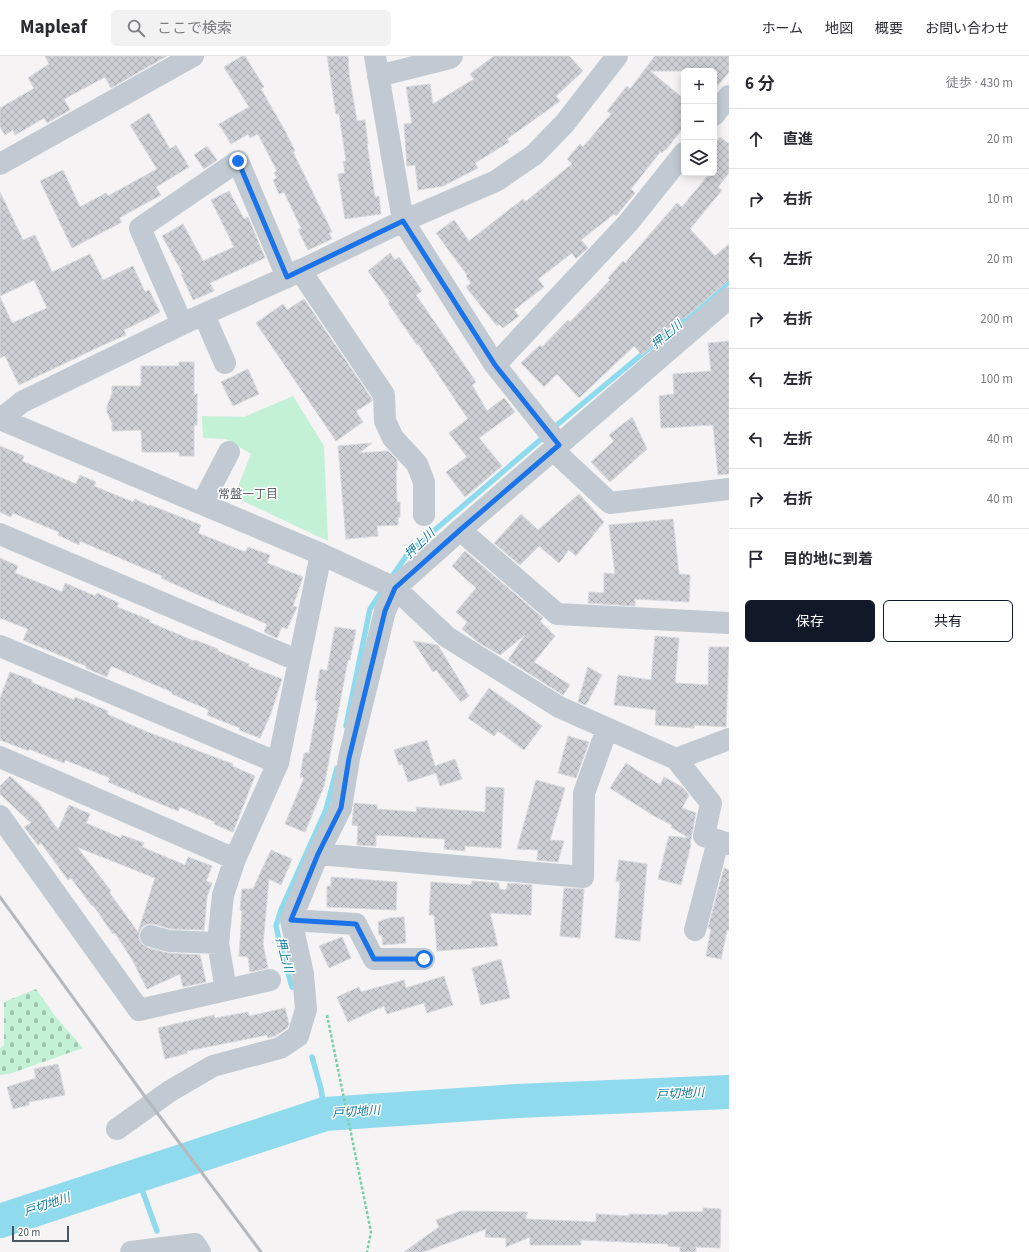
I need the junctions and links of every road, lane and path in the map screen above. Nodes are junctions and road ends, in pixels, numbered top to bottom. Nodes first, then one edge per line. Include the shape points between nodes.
1 (452, 56) edge
2 (617, 56) edge
3 (182, 59) edge
4 (376, 66) edge
5 (729, 96) edge
6 (717, 111) edge
7 (681, 156) edge
8 (0, 164) edge
9 (403, 221) junction
10 (294, 273) junction
11 (729, 298) edge
12 (204, 315) junction
13 (182, 324) junction
14 (225, 363) dead end
15 (495, 365) junction
16 (0, 418) edge
17 (556, 448) junction
18 (229, 452) dead end
19 (729, 489) edge
20 (202, 504) junction
21 (424, 515) dead end
22 (460, 530) junction
23 (0, 534) edge
24 (321, 554) junction
25 (395, 588) junction
26 (729, 623) edge
27 (0, 646) edge
28 (300, 661) junction
29 (607, 729) junction
30 (729, 740) edge
31 (0, 757) edge
32 (676, 759) junction
33 (278, 763) junction
34 (0, 816) edge
35 (724, 843) edge
36 (318, 854) junction
37 (235, 859) junction
38 (291, 920) junction
39 (695, 930) dead end
40 (151, 936) dead end
41 (218, 943) junction
42 (424, 959) dead end
43 (270, 980) dead end
44 (226, 990) junction
45 (332, 1045) dead end
46 (117, 1129) dead end
47 (131, 1252) edge
48 (200, 1252) edge
49 (367, 1252) edge

1 - 4 street
2 - 9 street via 565,123 534,155 496,181
3 - 8 street
4 - 9 street
5 - 6 street
7 - 15 street via 628,223
9 - 10 street
9 - 15 street
10 - 12 street
10 - 13 street via 238,161 140,228
10 - 21 street via 384,395 385,421 393,438 417,464 424,482
11 - 17 street
12 - 13 street
12 - 14 street
13 - 16 street via 22,402
15 - 17 street
16 - 20 street
17 - 19 street via 610,503
17 - 22 street
18 - 20 street
20 - 24 street
22 - 25 street
22 - 26 street via 557,614
23 - 28 street
24 - 25 street
24 - 28 street
25 - 29 street via 447,637 559,707
25 - 36 street via 385,611 349,758 341,808
27 - 33 street
28 - 33 street
29 - 32 street
29 - 36 street via 584,793 583,877
30 - 32 street
31 - 37 street
32 - 35 street via 711,802 704,836
33 - 37 street
34 - 44 street via 139,1010
35 - 39 street
36 - 38 street
37 - 41 street via 223,895
38 - 42 street via 356,924 374,959
38 - 46 street via 303,974 306,1009 298,1036 280,1048 213,1066 170,1090
40 - 41 street via 169,941
41 - 44 street
43 - 44 street
45 - 49 path via 371,1232
47 - 48 street via 195,1244

